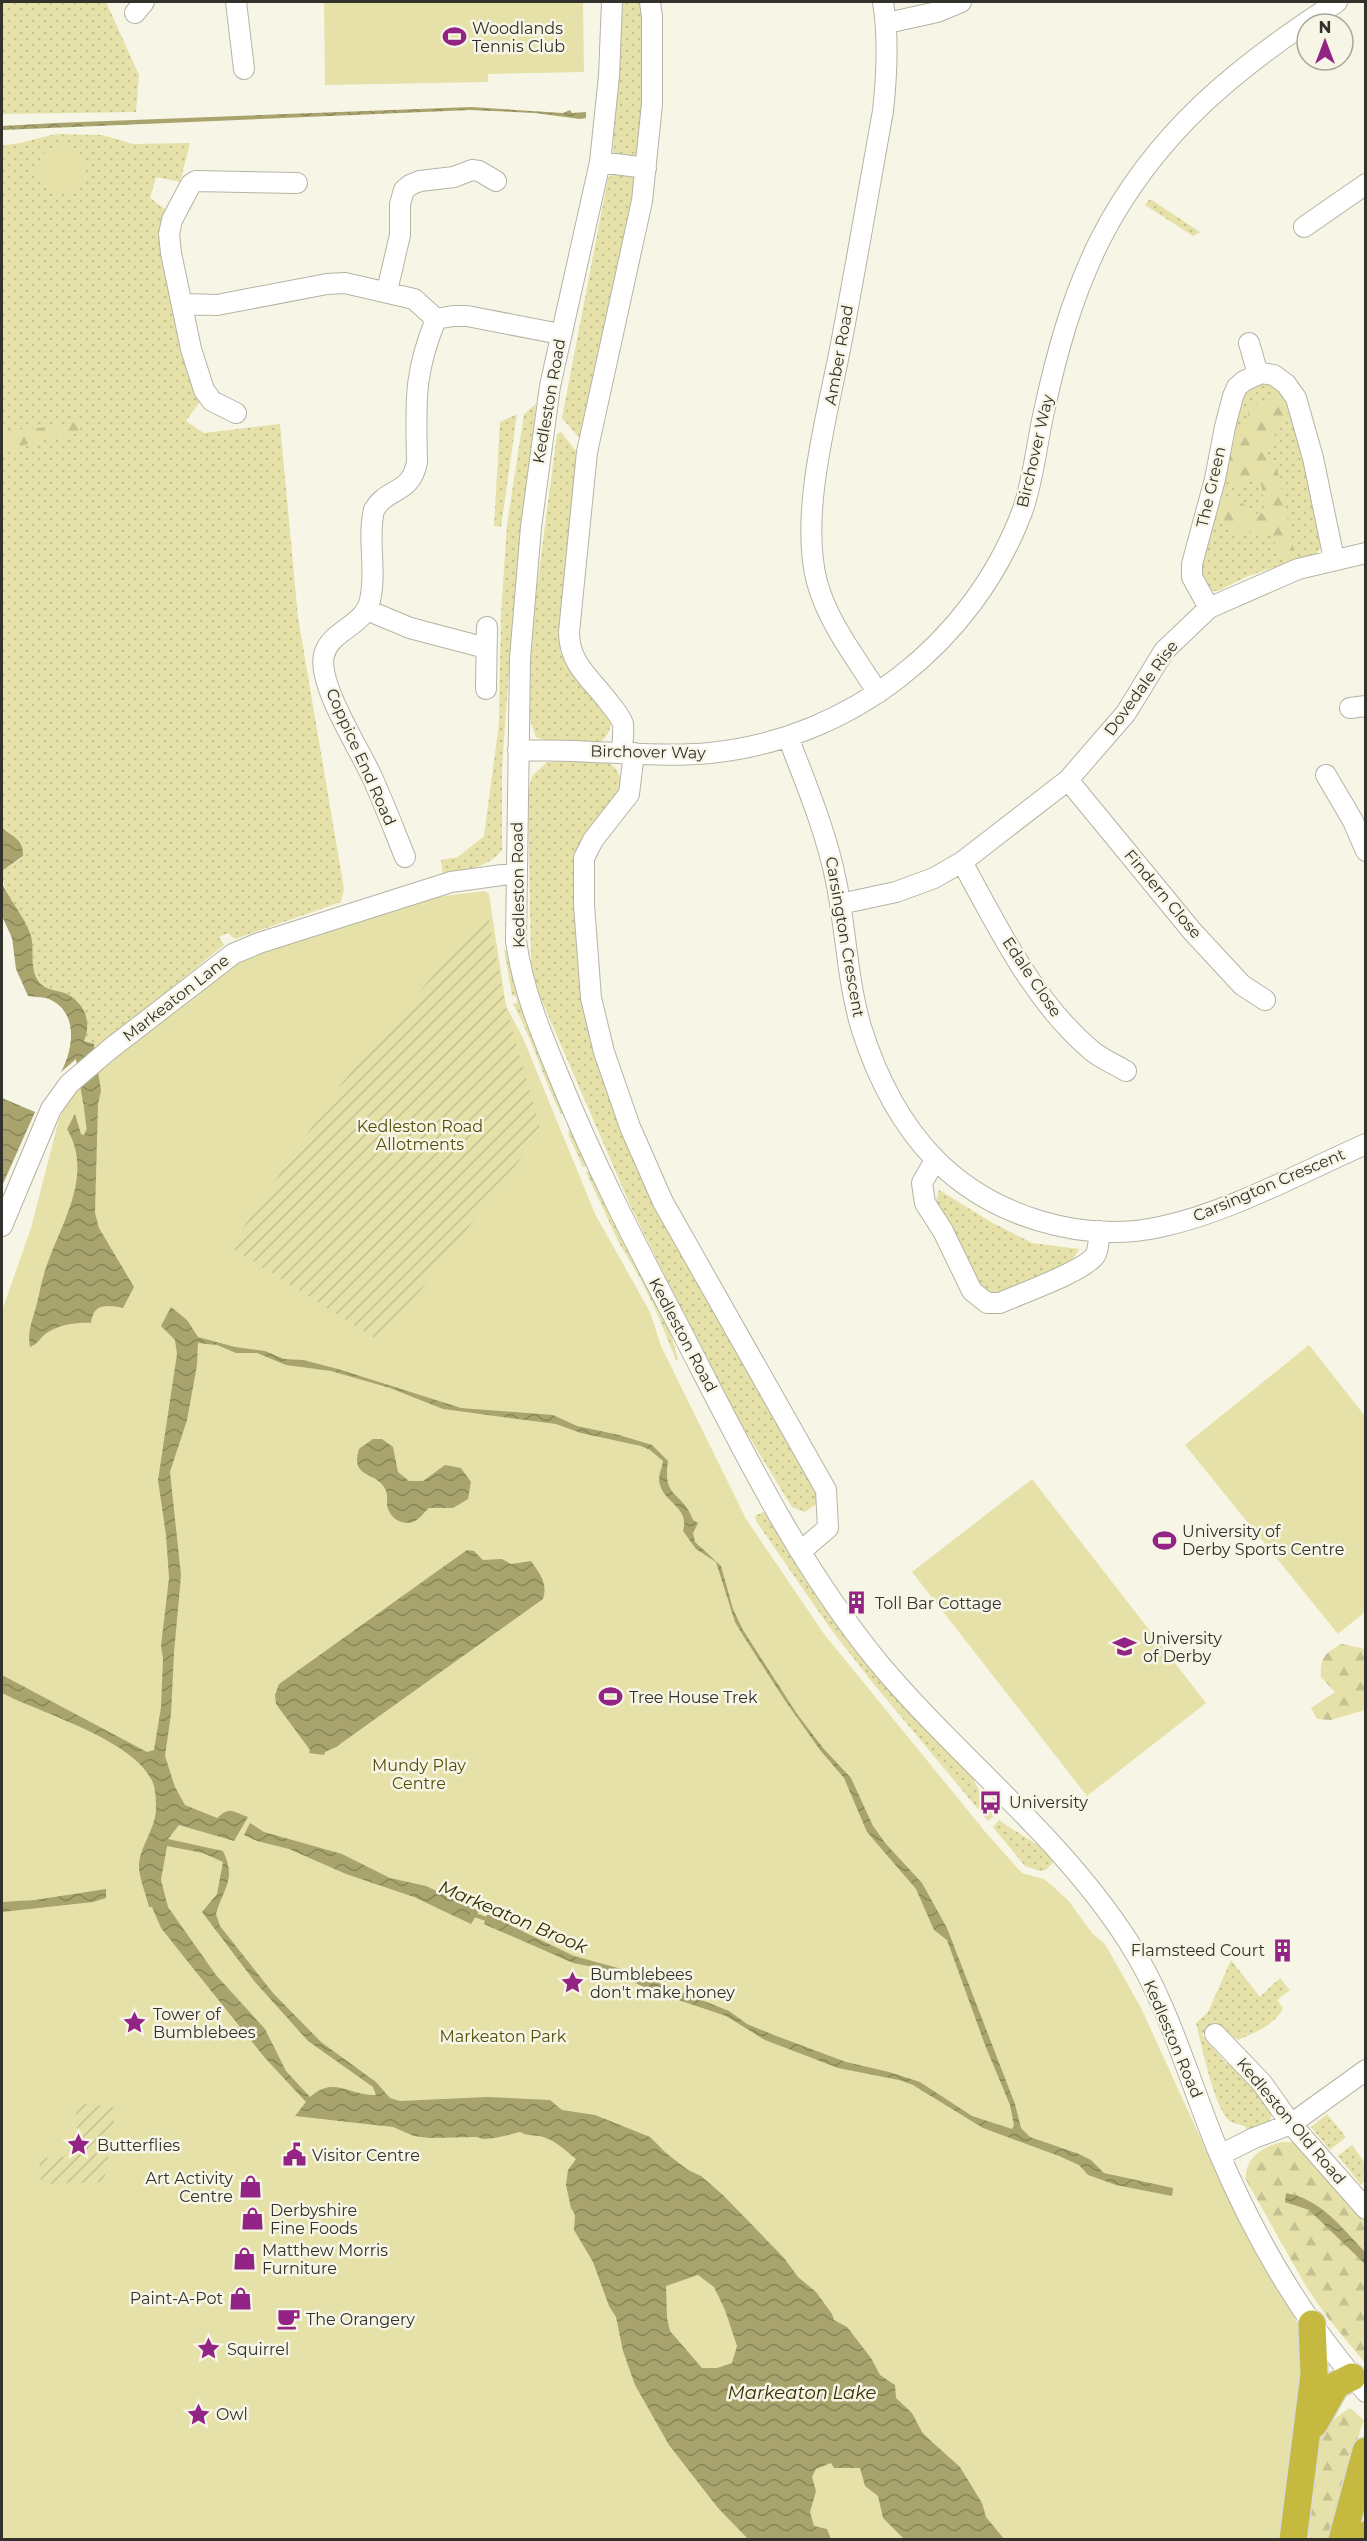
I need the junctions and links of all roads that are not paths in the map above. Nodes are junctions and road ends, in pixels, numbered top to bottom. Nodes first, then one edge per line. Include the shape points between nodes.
1 (237, 2) edge
2 (612, 2) edge
3 (650, 2) edge
4 (883, 2) edge
5 (960, 2) edge
6 (1337, 2) edge
7 (887, 23) junction
8 (244, 69) dead end
9 (600, 162) junction
10 (646, 168) junction
11 (496, 181) dead end
12 (297, 183) dead end
13 (1365, 184) edge
14 (1304, 227) dead end
15 (387, 291) junction
16 (183, 304) junction
17 (436, 319) junction
18 (560, 334) junction
19 (1249, 344) dead end
20 (1258, 375) junction
21 (236, 413) dead end
22 (1365, 553) edge
23 (1334, 559) junction
24 (1209, 608) junction
25 (367, 610) junction
26 (487, 627) dead end
27 (486, 648) junction
28 (486, 689) dead end
29 (878, 693) junction
30 (788, 737) junction
31 (518, 750) junction
32 (628, 753) junction
33 (1326, 775) dead end
34 (1068, 780) junction
35 (1365, 851) edge
36 (405, 857) dead end
37 (962, 862) junction
38 (516, 873) junction
39 (840, 904) junction
40 (1265, 1000) dead end
41 (1126, 1071) dead end
42 (1365, 1144) edge
43 (935, 1160) junction
44 (2, 1226) edge
45 (1099, 1231) junction
46 (798, 1550) junction
47 (1215, 2034) dead end
48 (1365, 2070) edge
49 (1291, 2124) junction
50 (1220, 2155) junction
51 (1365, 2209) edge
52 (1312, 2324) junction
53 (1360, 2385) edge
54 (1305, 2445) junction
55 (1365, 2451) edge
56 (1365, 2535) edge
57 (1293, 2540) edge
58 (1342, 2540) edge
59 (1365, 2540) edge

1 - 8 street
2 - 9 street, Kedleston Road
3 - 10 street via 652,104
4 - 7 street, Amber Road
5 - 7 street via 937,12
6 - 29 street, Birchover Way via 1235,73 1163,143 1131,187 1102,237 1073,302 1056,356 1022,512 995,569 949,633
7 - 29 street, Amber Road via 883,111 823,438 810,537 817,583 826,607
9 - 10 street
9 - 18 street, Kedleston Road
10 - 32 street via 587,452 569,632 575,663 620,717
11 - 15 street via 472,170 454,177 420,181 405,190
12 - 16 street via 191,184 169,234
13 - 14 street
15 - 16 street via 338,283 217,305
15 - 17 street via 414,299
16 - 21 street via 204,390 212,401
17 - 18 street via 467,316
17 - 25 street via 416,384 414,474 408,484 374,510 373,580
18 - 31 street, Kedleston Road via 537,466 520,647
19 - 20 street
20 - 23 street via 1274,375 1296,398
20 - 24 street, The Green via 1244,381 1233,396 1192,564 1192,577
22 - 23 street, Dovedale Rise
23 - 24 street, Dovedale Rise via 1298,569
24 - 34 street, Dovedale Rise via 1164,651 1126,713
25 - 27 street via 410,628
25 - 36 street, Coppice End Road via 330,643 323,667 339,714 372,777
26 - 27 street
27 - 28 street
29 - 30 street, Birchover Way via 824,723
30 - 32 street, Birchover Way via 713,753
30 - 39 street, Carsington Crescent via 823,829
31 - 32 street, Birchover Way
31 - 38 street, Kedleston Road
32 - 46 street via 629,794 584,858 591,998 604,1052 630,1127 663,1202 825,1490 828,1528
33 - 35 street via 1353,821
34 - 37 street, Dovedale Rise
34 - 40 street, Findern Close via 1192,931 1242,985
37 - 39 street, Dovedale Rise via 909,888
37 - 41 street, Edale Close via 1015,957 1063,1024 1092,1052
38 - 44 street, Markeaton Lane via 451,882 233,954 69,1084 51,1109
38 - 46 street, Kedleston Road via 520,973 574,1115 647,1267
39 - 43 street, Carsington Crescent via 855,1004 868,1050 898,1111
42 - 45 street, Carsington Crescent via 1197,1216 1140,1230
43 - 45 street, Carsington Crescent via 1012,1210 1050,1224
43 - 45 street via 922,1183 925,1203 972,1291 987,1303 1000,1303 1090,1262 1096,1254
46 - 50 street, Kedleston Road via 837,1610 892,1678 1069,1861 1108,1911 1141,1962
47 - 49 street, Kedleston Old Road via 1262,2084
48 - 49 street
49 - 50 street
49 - 51 street, Kedleston Old Road
50 - 52 street, Kedleston Road via 1267,2250
52 - 53 street, Kedleston Road
52 - 54 highway via 1314,2374
53 - 54 highway via 1336,2385
54 - 57 highway
55 - 58 highway
56 - 59 highway

